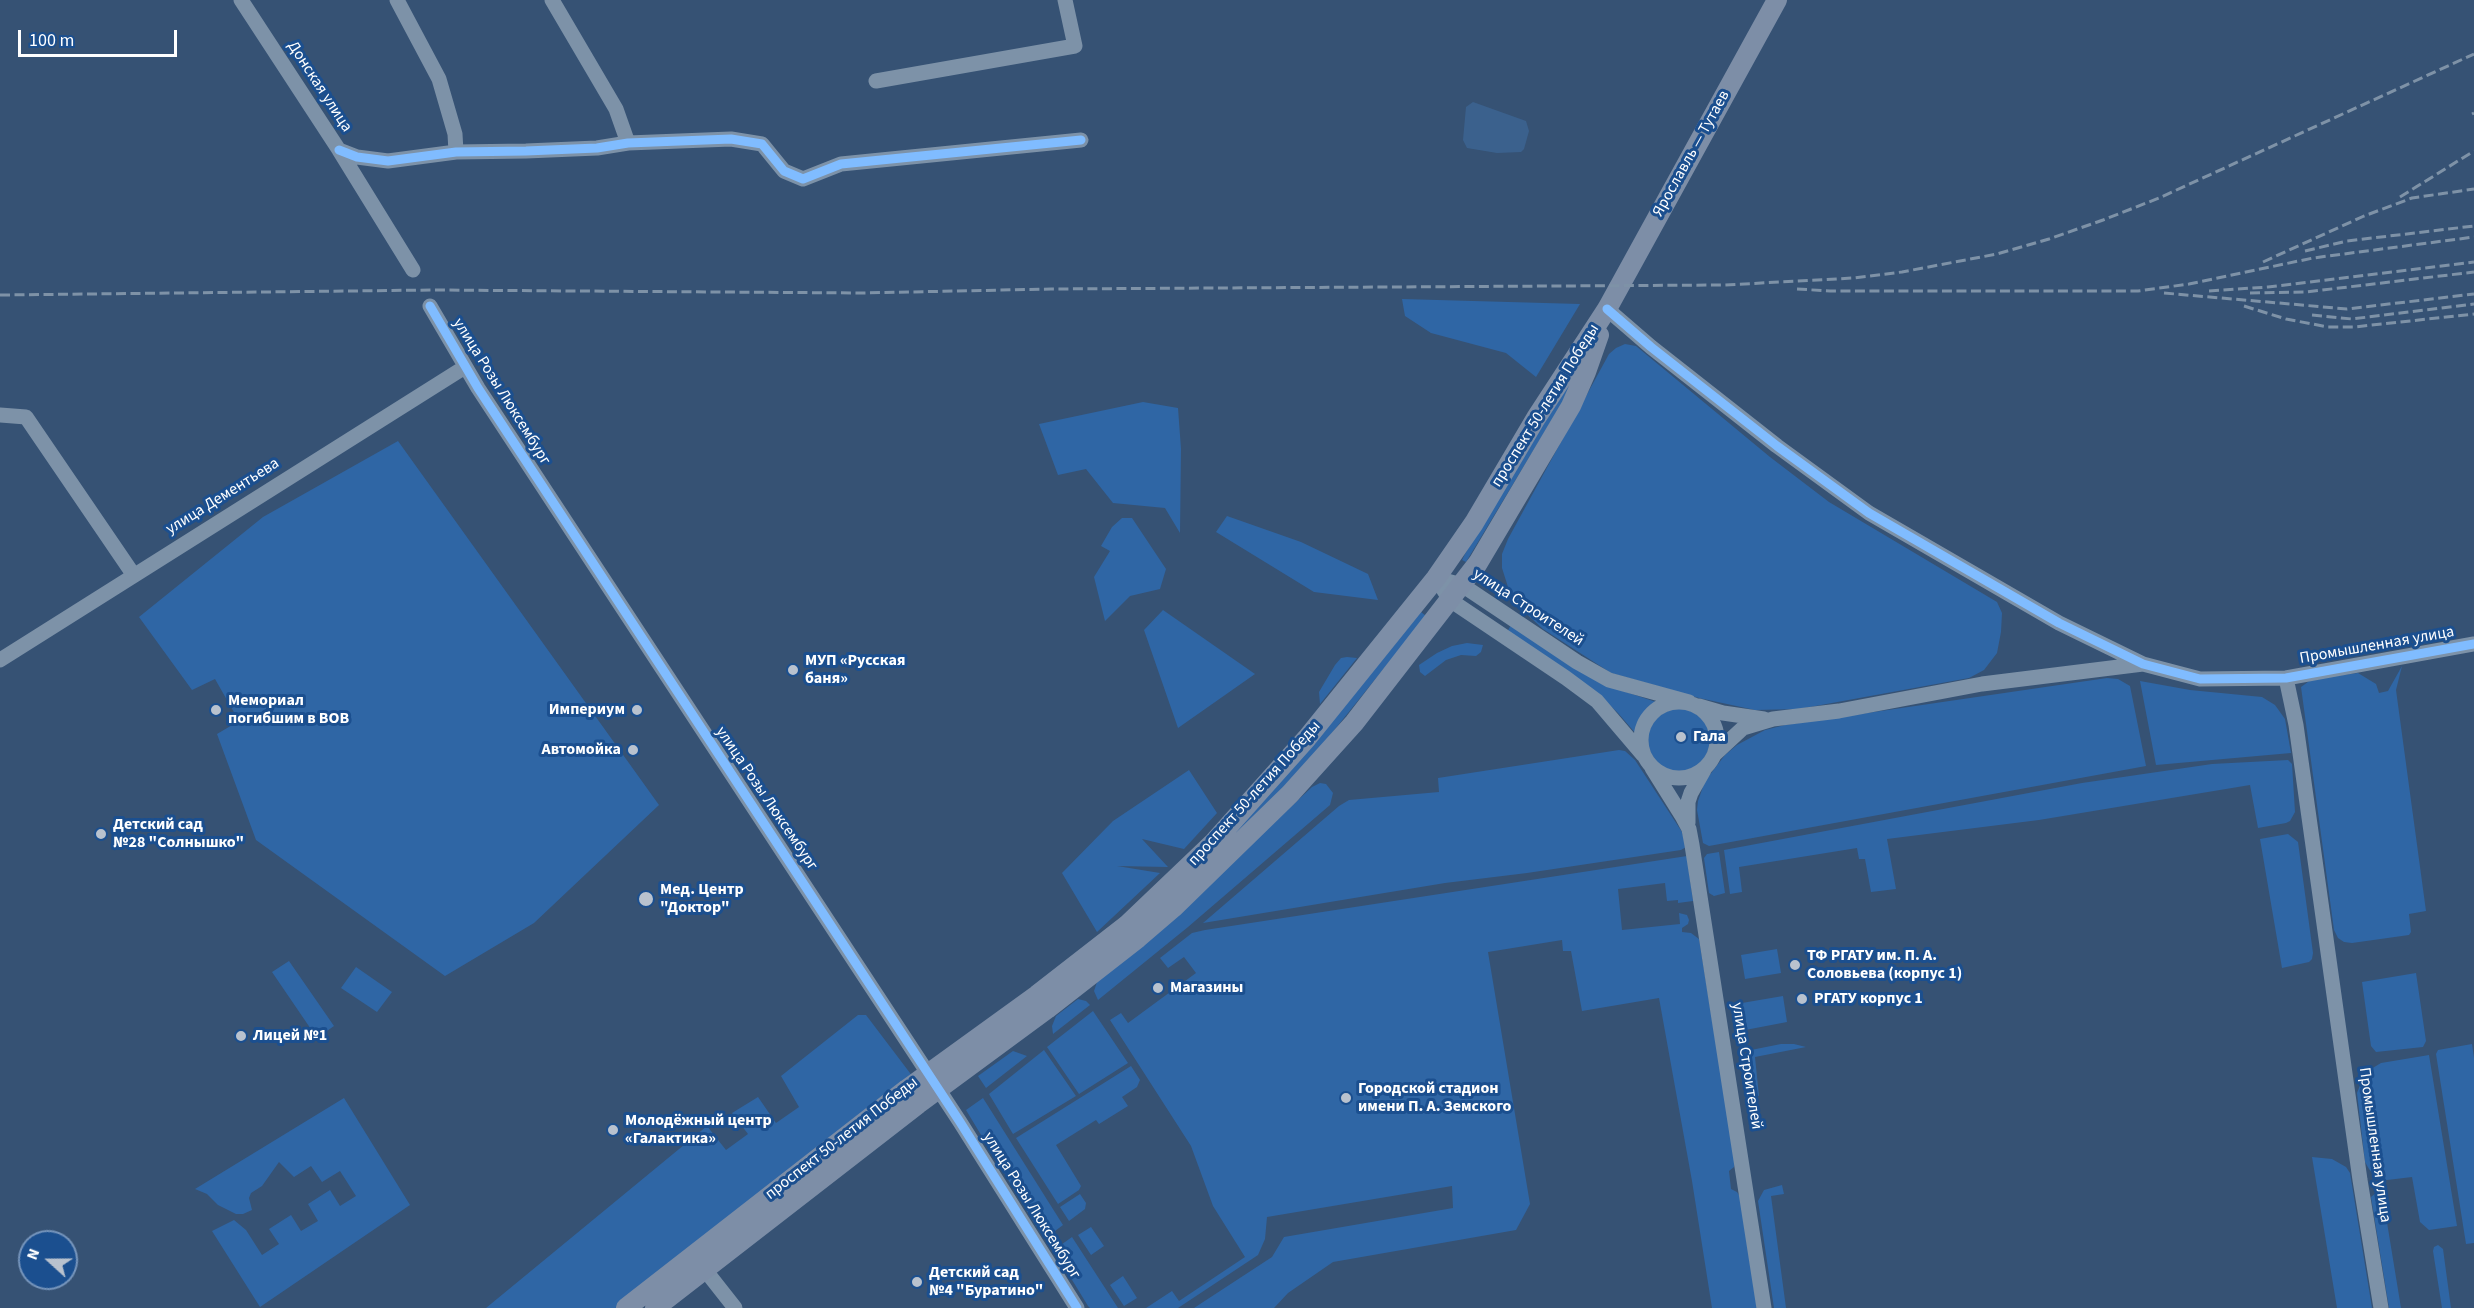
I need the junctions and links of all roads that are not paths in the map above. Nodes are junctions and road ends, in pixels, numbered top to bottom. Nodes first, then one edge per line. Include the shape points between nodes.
1 (241, 0) edge
2 (397, 0) edge
3 (552, 0) edge
4 (1065, 0) edge
5 (1777, 0) edge
6 (876, 81) dead end
7 (1081, 140) dead end
8 (628, 143) junction
9 (339, 150) junction
10 (456, 152) junction
11 (413, 270) dead end
12 (430, 306) dead end
13 (1607, 309) junction
14 (465, 366) junction
15 (0, 415) edge
16 (134, 574) junction
17 (1436, 578) junction
18 (1456, 593) junction
19 (2474, 644) edge
20 (0, 660) edge
21 (2143, 664) junction
22 (2286, 678) junction
23 (1693, 704) junction
24 (1773, 719) junction
25 (1715, 754) junction
26 (1648, 762) junction
27 (1706, 768) junction
28 (1689, 829) junction
29 (933, 1081) junction
30 (699, 1263) junction
31 (626, 1308) edge
32 (656, 1308) edge
33 (735, 1308) edge
34 (1077, 1308) edge
35 (1764, 1308) edge
36 (2380, 1308) edge

1 - 9 street, Донская улица
2 - 10 street via 439,80 455,134
3 - 8 street via 616,109
4 - 6 street via 1075,46
5 - 13 main road, Ярославль — Тутаев
7 - 8 street via 841,164 803,179 784,171 762,144 731,139
8 - 10 street via 597,148
9 - 10 street via 376,161
9 - 11 street, Донская улица
12 - 14 street, улица Розы Люксембург
13 - 17 main road, проспект 50-летия Победы
13 - 18 main road, проспект 50-летия Победы via 1570,406 1495,537
13 - 21 street via 1778,446 1869,513 2059,623
14 - 16 street, улица Дементьева
14 - 29 street, улица Розы Люксембург
15 - 16 street via 26,417
16 - 20 street, улица Дементьева
17 - 18 street, улица Строителей
17 - 29 main road, проспект 50-летия Победы via 1300,746 1214,842 1127,925
18 - 23 street, улица Строителей via 1609,680
18 - 26 street, улица Строителей via 1583,690 1616,722
18 - 29 main road, проспект 50-летия Победы via 1308,775 1173,908 1092,975
19 - 22 street, Промышленная улица
21 - 22 street via 2200,679
21 - 24 street via 1982,684 1839,711
22 - 36 street, Промышленная улица
23 - 24 street, улица Строителей via 1738,716
23 - 25 street via 1715,724
23 - 26 street via 1664,704 1652,713 1640,740
24 - 25 street via 1743,728
25 - 27 street
26 - 27 street via 1665,776 1680,779 1695,776
26 - 28 street, улица Строителей
27 - 28 street via 1688,802
28 - 35 street, улица Строителей
29 - 30 main road, проспект 50-летия Победы
29 - 34 street, улица Розы Люксембург
30 - 31 main road, проспект 50-летия Победы
30 - 32 main road, проспект 50-летия Победы
30 - 33 street

